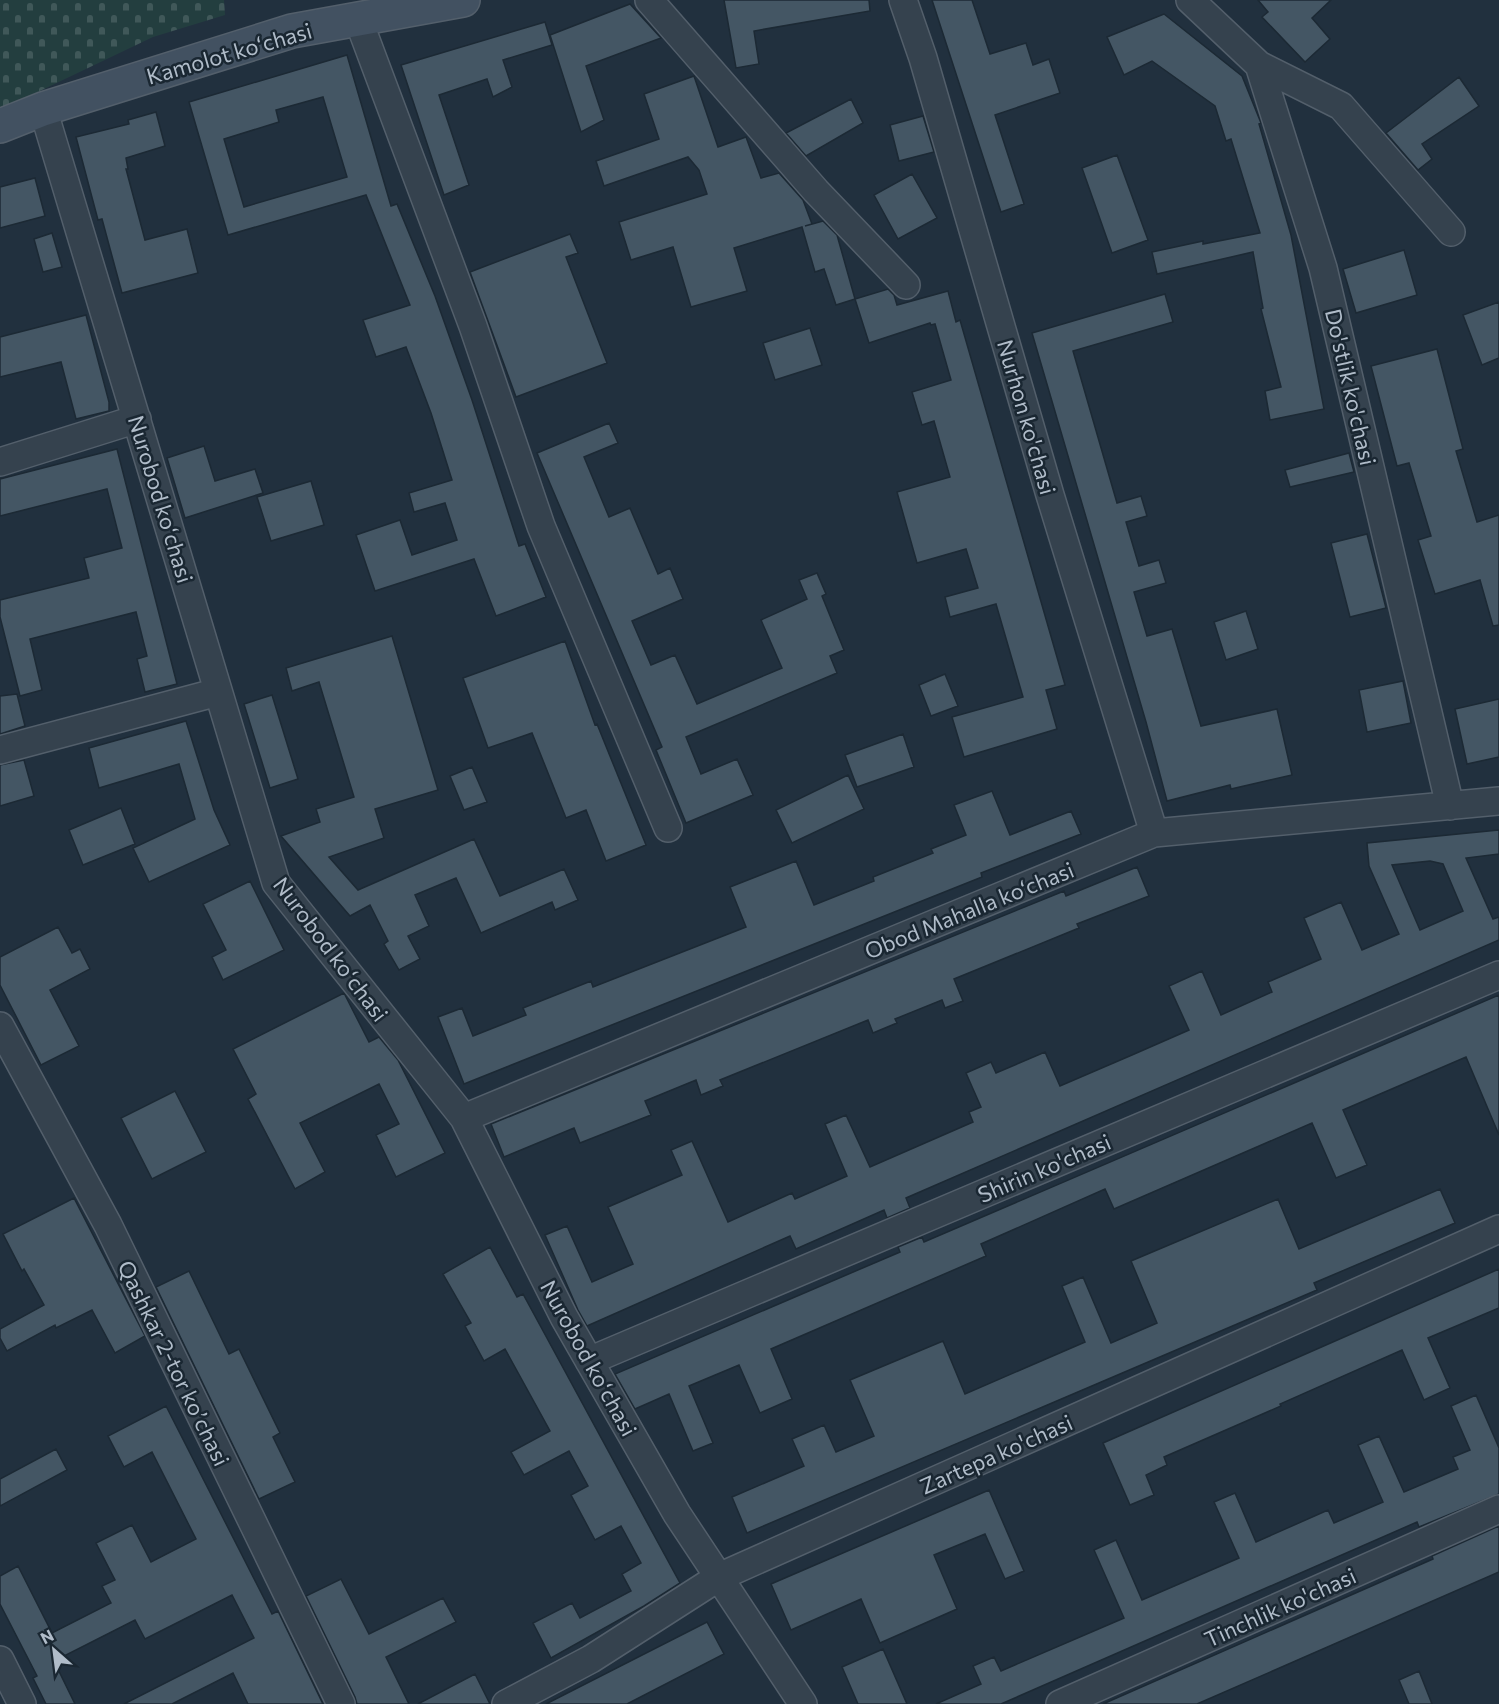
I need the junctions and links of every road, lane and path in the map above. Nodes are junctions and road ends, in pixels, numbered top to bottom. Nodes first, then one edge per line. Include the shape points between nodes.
1 (649, 0) edge
2 (903, 0) edge
3 (1190, 0) edge
4 (443, 2) edge
5 (358, 19) junction
6 (1259, 65) junction
7 (43, 109) junction
8 (0, 126) edge
9 (1451, 232) dead end
10 (906, 285) dead end
11 (137, 419) junction
12 (0, 462) edge
13 (218, 692) junction
14 (0, 750) edge
15 (1499, 801) edge
16 (1450, 806) junction
17 (668, 828) dead end
18 (1154, 833) junction
19 (1499, 975) edge
20 (0, 1026) edge
21 (464, 1118) junction
22 (1499, 1229) edge
23 (589, 1361) junction
24 (1499, 1509) edge
25 (719, 1577) junction
26 (0, 1660) edge
27 (22, 1704) edge
28 (340, 1704) edge
29 (506, 1704) edge
30 (803, 1704) edge
31 (1060, 1704) edge

1 - 10 street via 816,191
2 - 18 street, Nurhon ko'chasi
3 - 6 street, Do'stlik ko'chasi
4 - 5 street, Kamolot koʻchasi
5 - 7 street, Kamolot koʻchasi via 292,31
5 - 17 street via 473,326 540,525
6 - 9 street via 1341,106
6 - 16 street, Do'stlik ko'chasi via 1323,268
7 - 8 street, Kamolot koʻchasi
7 - 11 street, Nurobod koʻchasi
11 - 12 street
11 - 13 street, Nurobod koʻchasi
13 - 14 street
13 - 21 street, Nurobod koʻchasi via 276,884
15 - 16 street, Obod Mahalla ko‘chasi
16 - 18 street, Obod Mahalla ko‘chasi
18 - 21 street, Obod Mahalla ko‘chasi
19 - 23 street, Shirin ko'chasi
20 - 28 street, Qashkar 2-tor koʼchasi via 108,1225
21 - 23 street, Nurobod koʻchasi
22 - 25 street, Zartepa ko'chasi
23 - 25 street, Nurobod koʻchasi via 677,1514
24 - 31 street, Tinchlik ko'chasi
25 - 29 street, Zartepa ko'chasi via 591,1659
25 - 30 street, Nurobod koʻchasi
26 - 27 street

